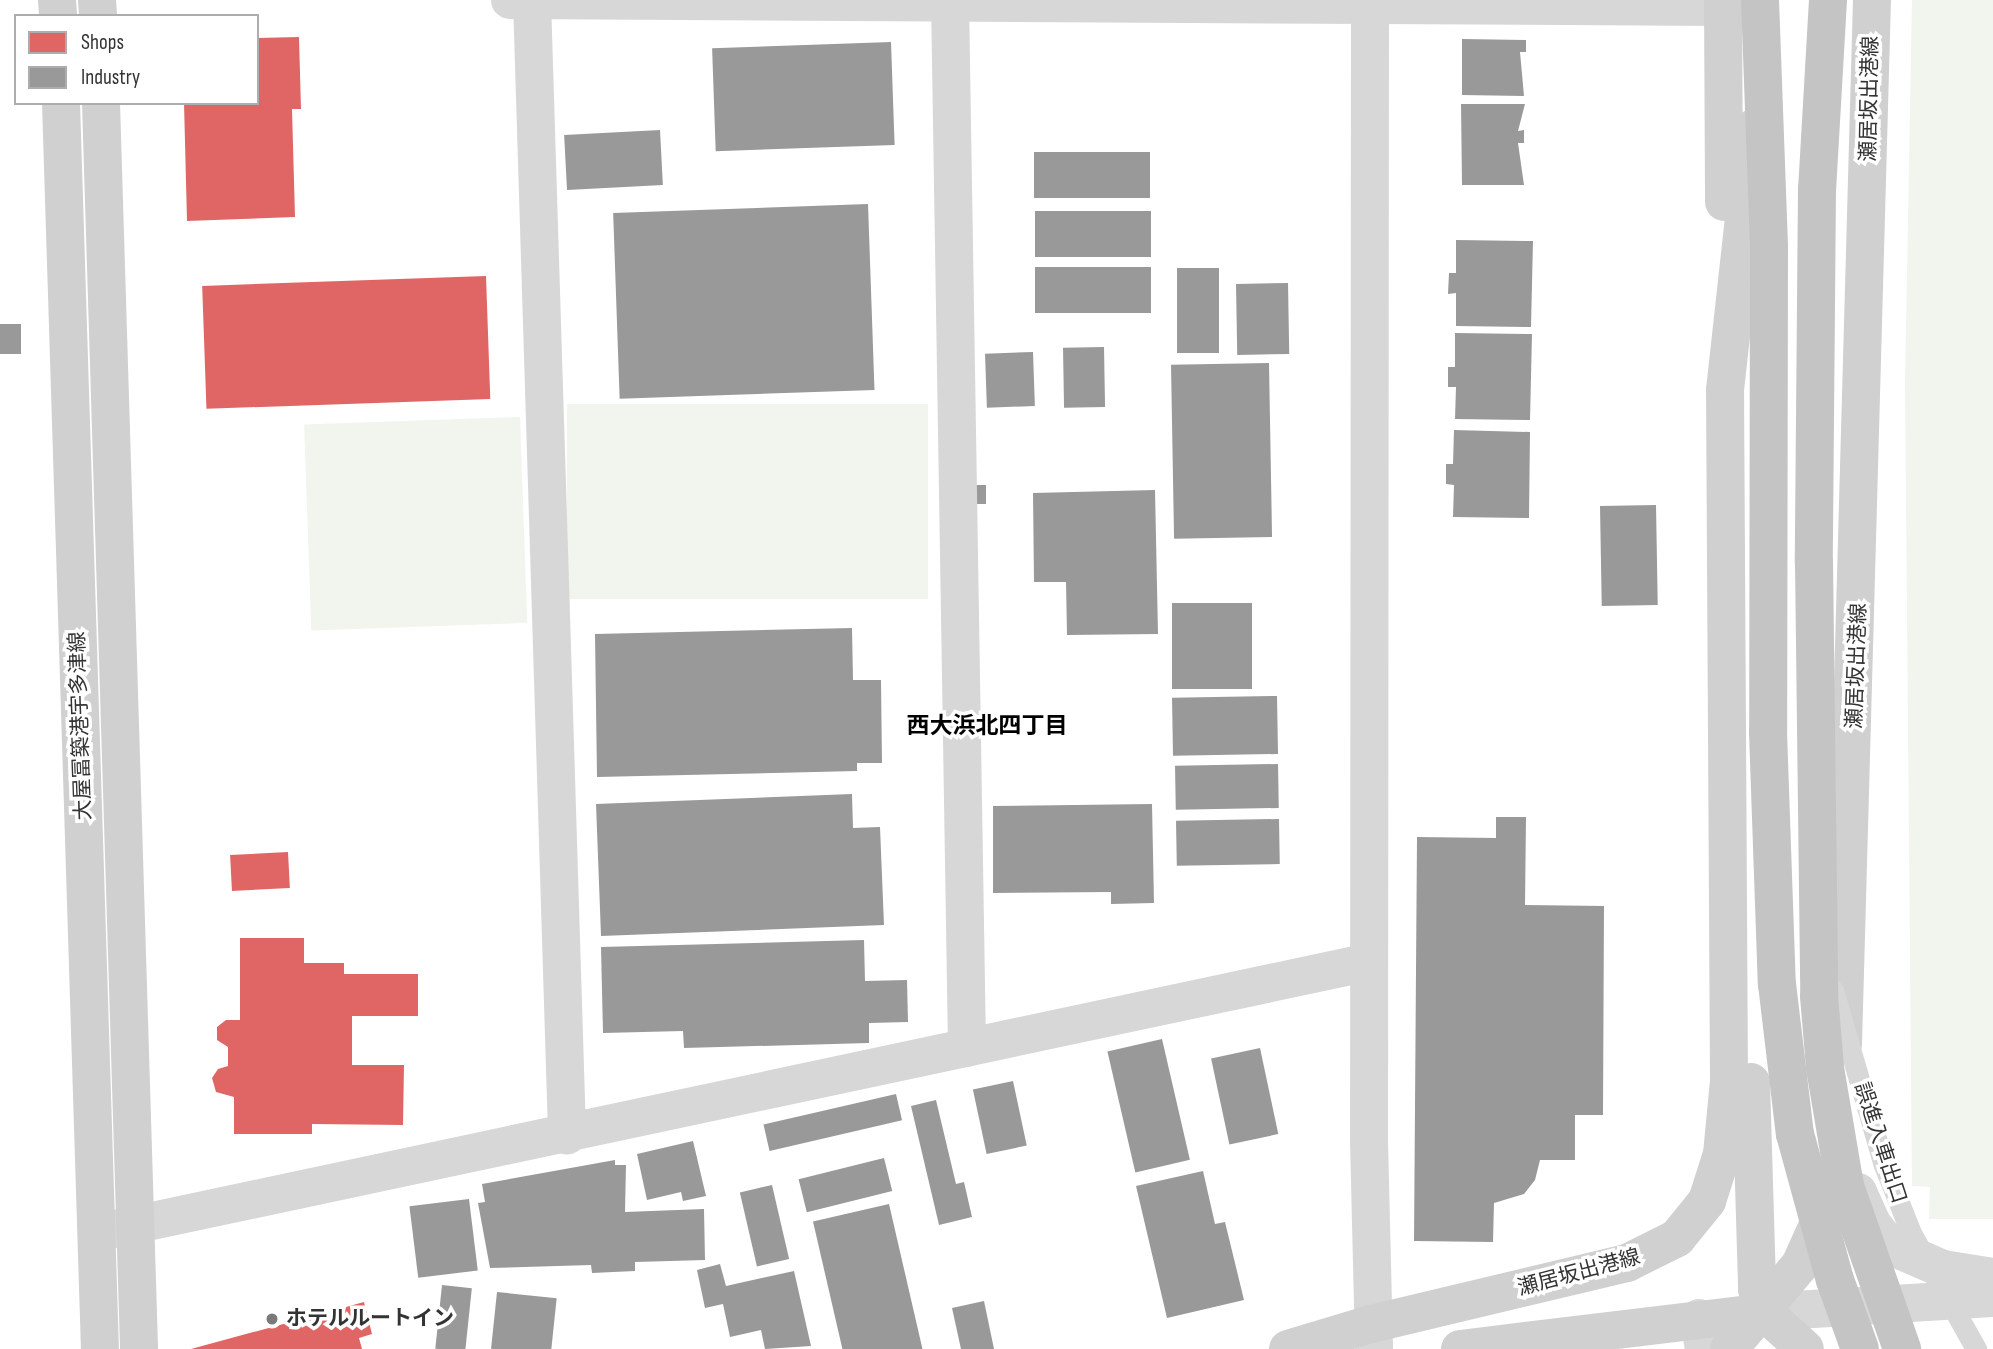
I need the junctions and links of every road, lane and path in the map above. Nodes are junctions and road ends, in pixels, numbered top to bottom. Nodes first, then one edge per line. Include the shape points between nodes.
1 (510, 0) edge
2 (532, 0) edge
3 (1760, 0) edge
4 (1774, 0) edge
5 (1828, 0) edge
6 (1872, 0) edge
7 (950, 1) edge
8 (1370, 3) edge
9 (1723, 4) edge
10 (61, 105) edge
11 (100, 105) edge
12 (1725, 390) junction
13 (1728, 805) junction
14 (1816, 924) junction
15 (1369, 962) junction
16 (967, 1048) junction
17 (1840, 1097) junction
18 (567, 1135) junction
19 (137, 1225) junction
20 (96, 1233) junction
21 (1993, 1277) edge
22 (1993, 1298) edge
23 (1764, 1312) junction
24 (1701, 1334) edge
25 (1373, 1336) edge
26 (1993, 1347) edge
27 (100, 1349) edge
28 (139, 1349) edge
29 (1288, 1349) edge
30 (1460, 1349) edge
31 (1729, 1349) edge
32 (1805, 1349) edge
33 (1860, 1349) edge
34 (1902, 1349) edge
35 (1967, 1349) edge
36 (1976, 1349) edge

1 - 2 street
2 - 7 street
2 - 18 street
3 - 33 highway, bridge via 1769,247 1768,732 1777,984 1796,1134 1835,1280
4 - 12 main road, 瀬居坂出港線 via 1748,173
5 - 14 highway, bridge via 1817,189
6 - 17 main road, 瀬居坂出港線 via 1853,784
7 - 8 street
7 - 16 street
8 - 9 street
8 - 15 street
9 - 12 main road
10 - 20 main road, 大屋冨築港宇多津線
11 - 19 main road, 大屋冨築港宇多津線
12 - 13 main road, 瀬居坂出港線
13 - 23 main road, 瀬居坂出港線 via 1751,1081 1756,1276
13 - 25 main road, 瀬居坂出港線 via 1727,1121 1715,1180 1695,1221 1677,1238 1627,1263
14 - 34 highway, bridge via 1825,1068 1845,1186
14 - 36 lane, 誤進入車出口, bridge via 1884,1166 1911,1233
15 - 16 street
15 - 25 street
16 - 18 street
17 - 21 street via 1858,1192 1872,1224 1890,1246 1914,1260
17 - 23 main road, 瀬居坂出港線 via 1831,1185 1817,1234
18 - 19 street
19 - 20 street
19 - 28 main road, 大屋冨築港宇多津線
20 - 27 main road, 大屋冨築港宇多津線
22 - 23 street
23 - 24 main road
23 - 31 main road, 瀬居坂出港線
23 - 32 main road
24 - 30 main road
25 - 29 main road, 瀬居坂出港線
26 - 35 street

